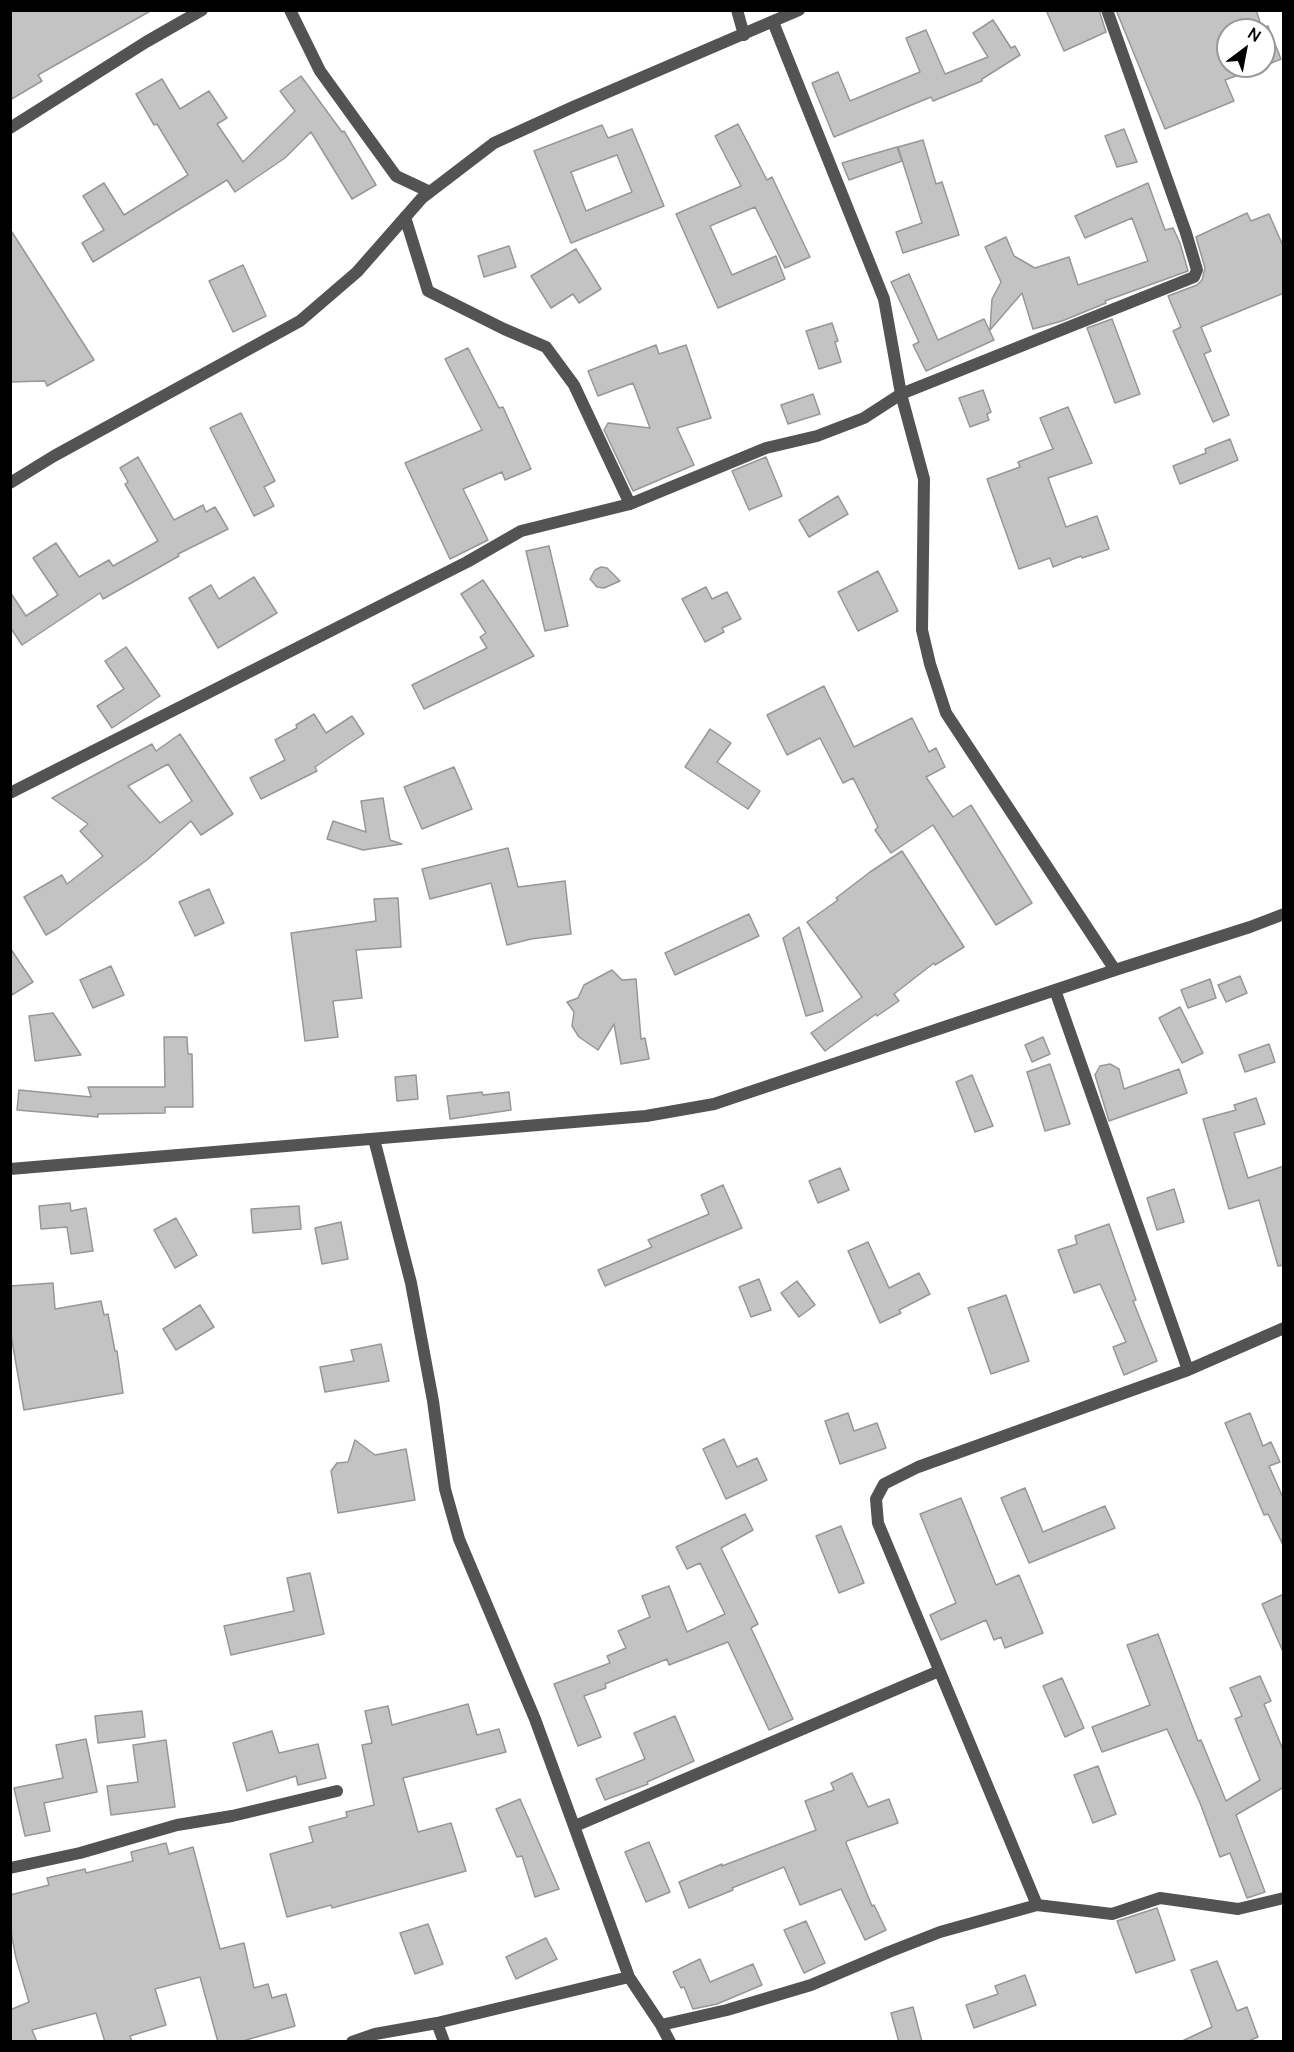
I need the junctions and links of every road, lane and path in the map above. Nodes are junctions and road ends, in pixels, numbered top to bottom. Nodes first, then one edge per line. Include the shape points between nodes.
1 (202, 10) edge
2 (290, 10) edge
3 (736, 10) edge
4 (799, 10) edge
5 (1107, 10) edge
6 (773, 22) junction
7 (744, 35) junction
8 (10, 128) edge
9 (430, 192) junction
10 (405, 217) junction
11 (901, 394) junction
12 (10, 483) edge
13 (630, 504) junction
14 (10, 793) edge
15 (1284, 914) edge
16 (1115, 970) junction
17 (1055, 990) junction
18 (374, 1139) junction
19 (10, 1169) edge
20 (1284, 1328) edge
21 (1188, 1370) junction
22 (939, 1671) junction
23 (337, 1791) dead end
24 (575, 1826) junction
25 (10, 1868) edge
26 (1284, 1898) edge
27 (1037, 1905) junction
28 (629, 1977) junction
29 (437, 2023) junction
30 (661, 2025) junction
31 (352, 2042) edge
32 (444, 2042) edge
33 (670, 2042) edge

1 - 8 street
2 - 9 street via 320,71 396,176
3 - 7 street
4 - 6 street
5 - 11 street via 1186,233 1197,270 1194,277
6 - 7 street
6 - 11 street via 884,299
7 - 9 street via 494,143
9 - 10 street
10 - 12 street via 357,272 300,321
10 - 13 street via 428,291 546,347 573,384
11 - 13 street via 864,418 817,436 766,448
11 - 16 street via 924,479 922,630 946,713
13 - 14 street via 521,531
15 - 16 street
16 - 17 street
17 - 18 street via 714,1104 646,1116
17 - 21 street
18 - 19 street
18 - 24 street via 411,1283 446,1489 459,1539 535,1719
20 - 21 street
21 - 22 street via 918,1467 884,1484 876,1499 878,1523
22 - 24 street
22 - 27 street
23 - 25 street
24 - 28 street
26 - 27 street via 1238,1910 1160,1898 1112,1914
27 - 30 street via 940,1932 811,1985
28 - 29 street
28 - 30 street
29 - 31 street
29 - 32 street
30 - 33 street

